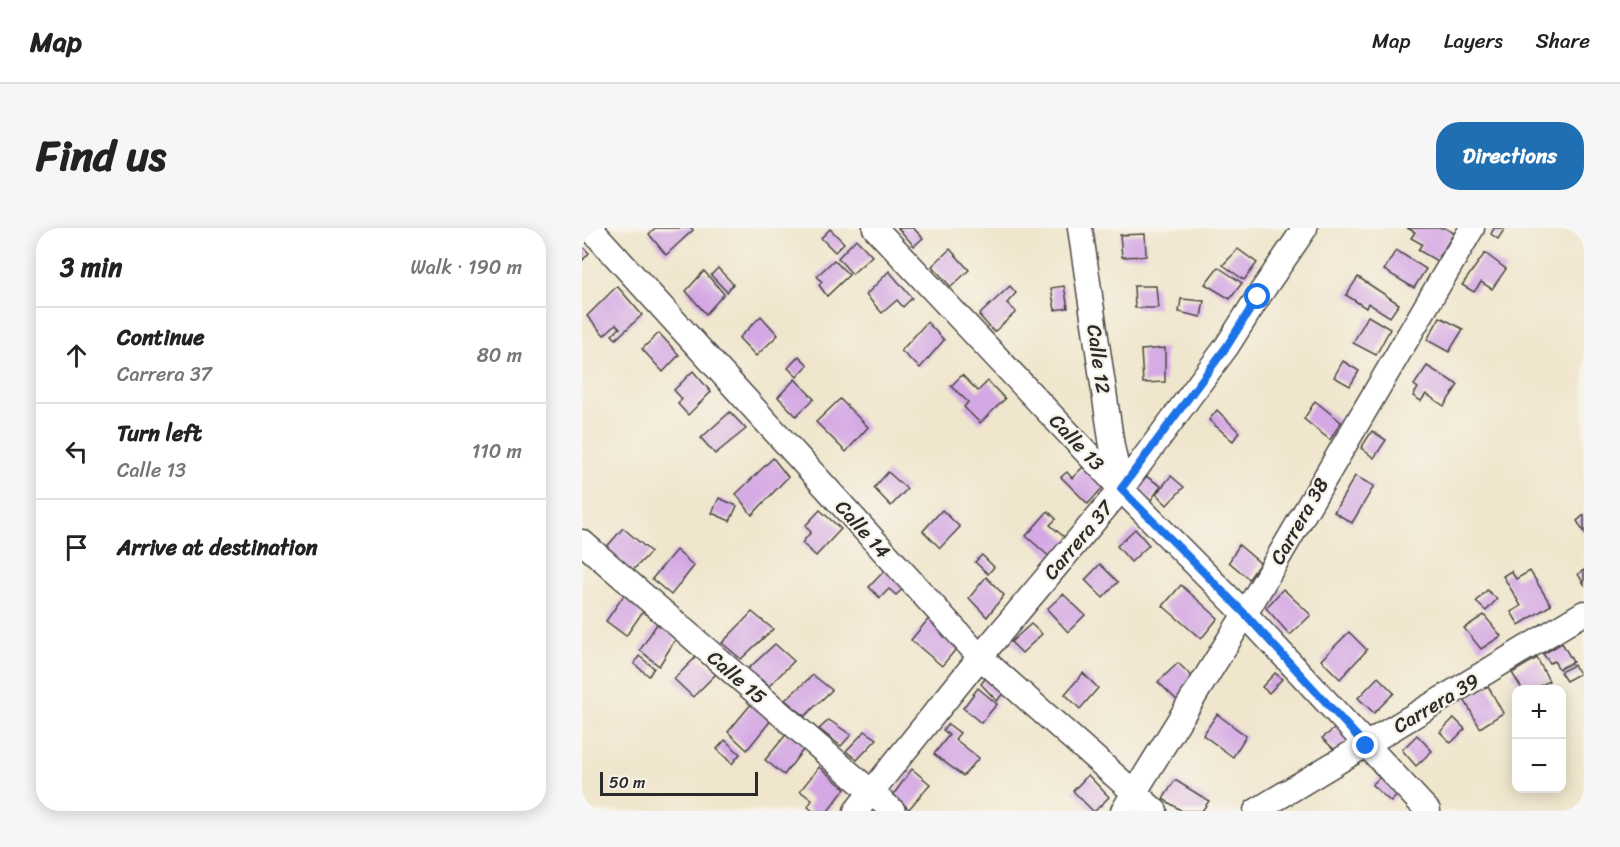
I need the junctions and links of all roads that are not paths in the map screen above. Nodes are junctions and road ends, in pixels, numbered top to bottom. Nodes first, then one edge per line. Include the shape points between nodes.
1 (590, 228) edge
2 (875, 228) edge
3 (1080, 228) edge
4 (1305, 228) edge
5 (1472, 228) edge
6 (1121, 489) junction
7 (582, 542) edge
8 (1584, 613) edge
9 (1245, 614) junction
10 (980, 657) junction
11 (1366, 746) junction
12 (1129, 801) edge
13 (863, 802) edge
14 (893, 811) edge
15 (1155, 811) edge
16 (1256, 811) edge
17 (1428, 811) edge

1 - 10 street, Calle 14
2 - 6 street, Calle 13
3 - 6 street, Calle 12
4 - 6 street, Carrera 37 via 1227,346
5 - 9 street, Carrera 38
6 - 9 street, Calle 13
6 - 10 street, Carrera 37
7 - 13 street, Calle 15
8 - 11 street, Carrera 39
9 - 11 street, Calle 13
9 - 12 street, Carrera 38
10 - 12 street, Calle 14
10 - 13 street, Carrera 37
11 - 16 street, Carrera 39
11 - 17 street, Calle 13
12 - 15 street, Calle 14
13 - 14 street, Calle 15

